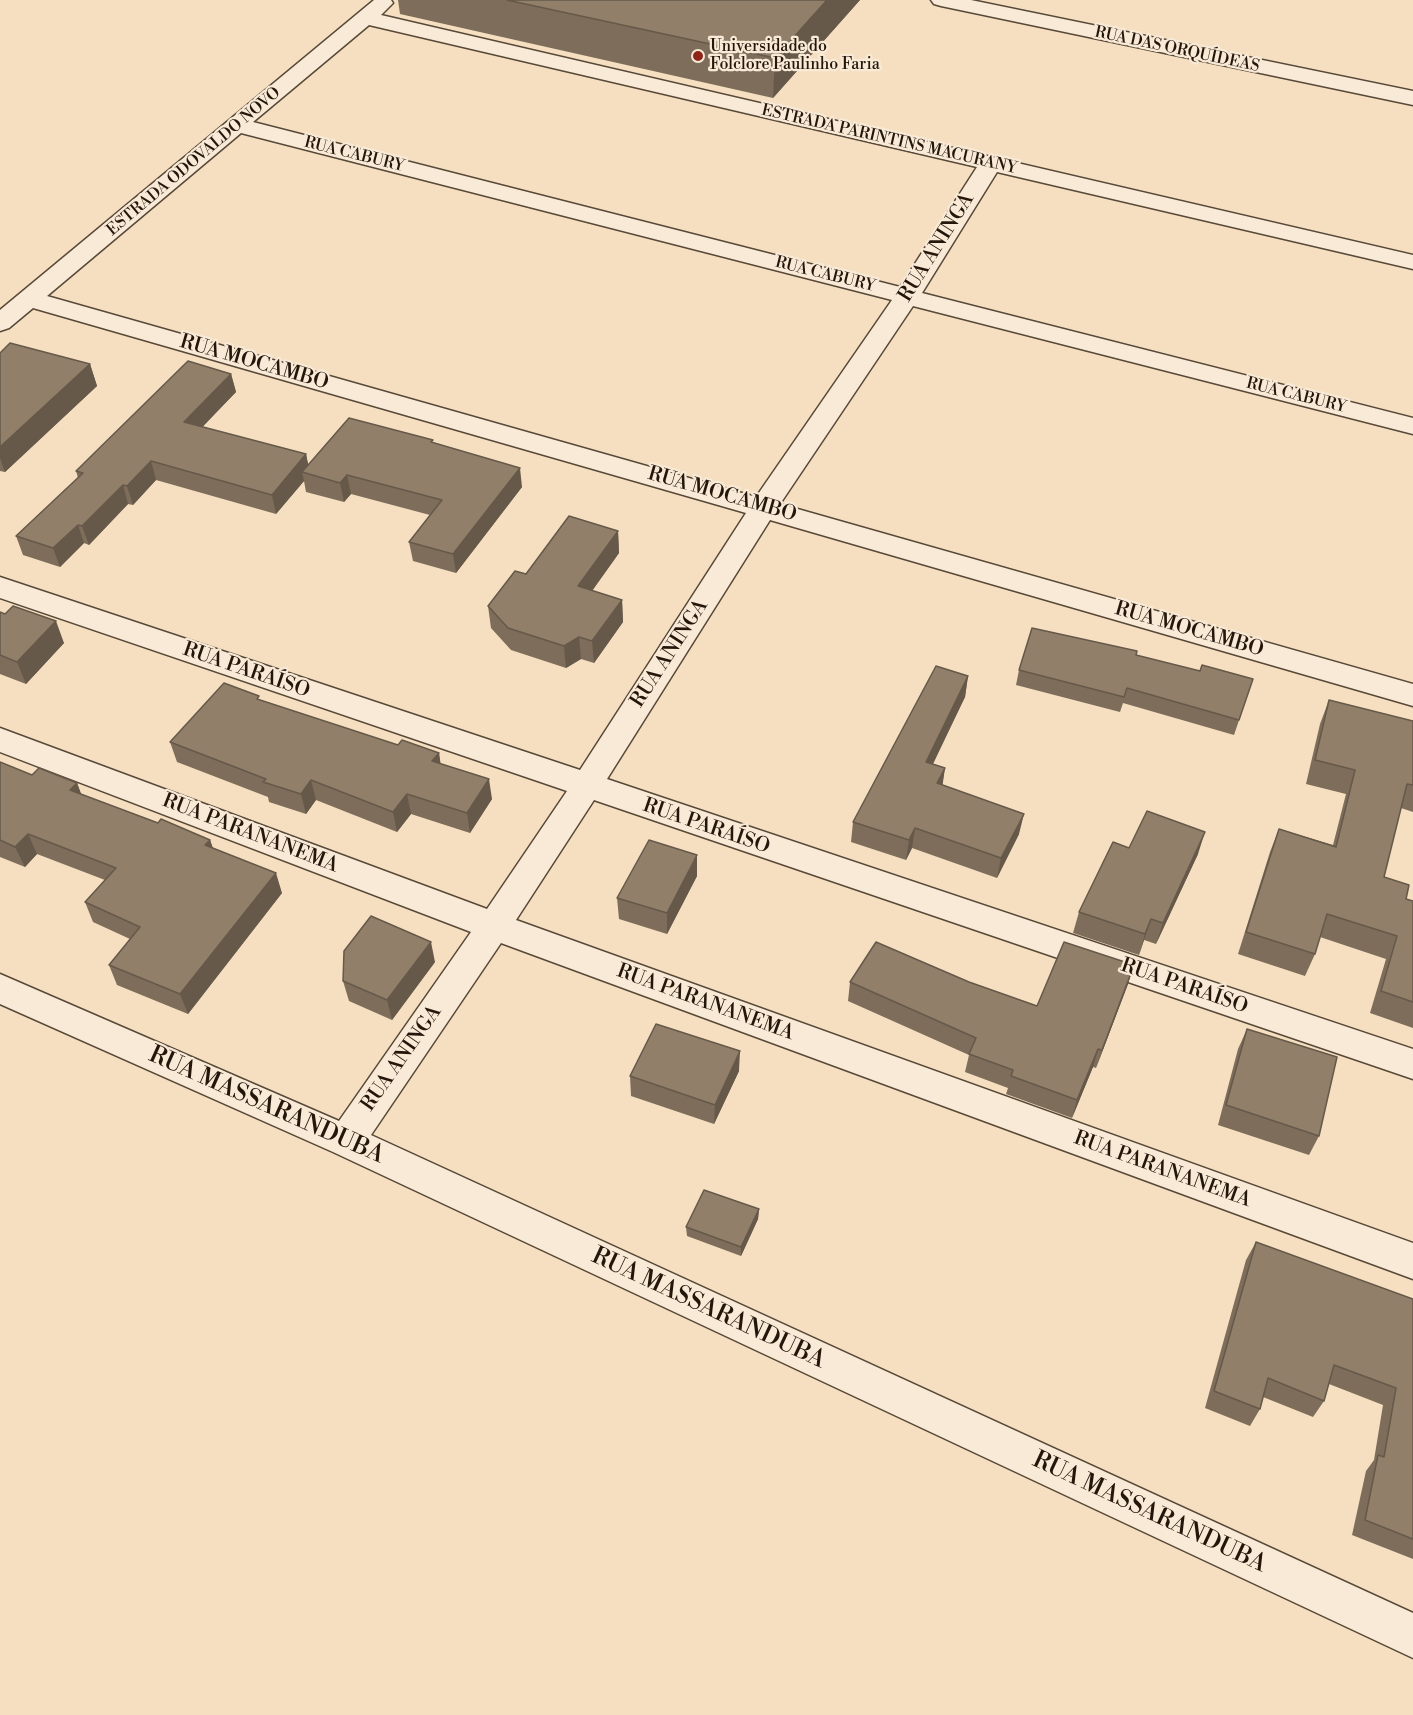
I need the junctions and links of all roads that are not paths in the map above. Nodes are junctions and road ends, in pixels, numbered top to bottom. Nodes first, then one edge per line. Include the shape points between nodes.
1 (387, 0) edge
2 (941, 0) edge
3 (366, 18) junction
4 (1413, 98) edge
5 (237, 125) junction
6 (990, 164) junction
7 (1413, 262) edge
8 (907, 296) junction
9 (30, 299) junction
10 (0, 323) edge
11 (1413, 426) edge
12 (764, 507) junction
13 (0, 587) edge
14 (1413, 695) edge
15 (0, 740) edge
16 (586, 787) junction
17 (494, 926) junction
18 (0, 988) edge
19 (1413, 1064) edge
20 (346, 1141) junction
21 (1413, 1261) edge
22 (1413, 1636) edge

1 - 3 street, ESTRADA ODOVALDO NOVO
2 - 4 street, RUA DAS ORQUÍDEAS
3 - 5 street, ESTRADA ODOVALDO NOVO
3 - 6 street, ESTRADA PARINTINS MACURANY
5 - 8 street, RUA CABURY
5 - 9 street, ESTRADA ODOVALDO NOVO
6 - 7 street, ESTRADA PARINTINS MACURANY
6 - 8 street, RUA ANINGA
8 - 11 street, RUA CABURY
8 - 12 street, RUA ANINGA
9 - 10 street, ESTRADA ODOVALDO NOVO
9 - 12 street, RUA MOCAMBO
12 - 14 street, RUA MOCAMBO
12 - 16 street, RUA ANINGA
13 - 16 street, RUA PARAÍSO
15 - 17 street, RUA PARANANEMA
16 - 17 street, RUA ANINGA
16 - 19 street, RUA PARAÍSO
17 - 20 street, RUA ANINGA
17 - 21 street, RUA PARANANEMA
18 - 20 street, RUA MASSARANDUBA
20 - 22 street, RUA MASSARANDUBA

